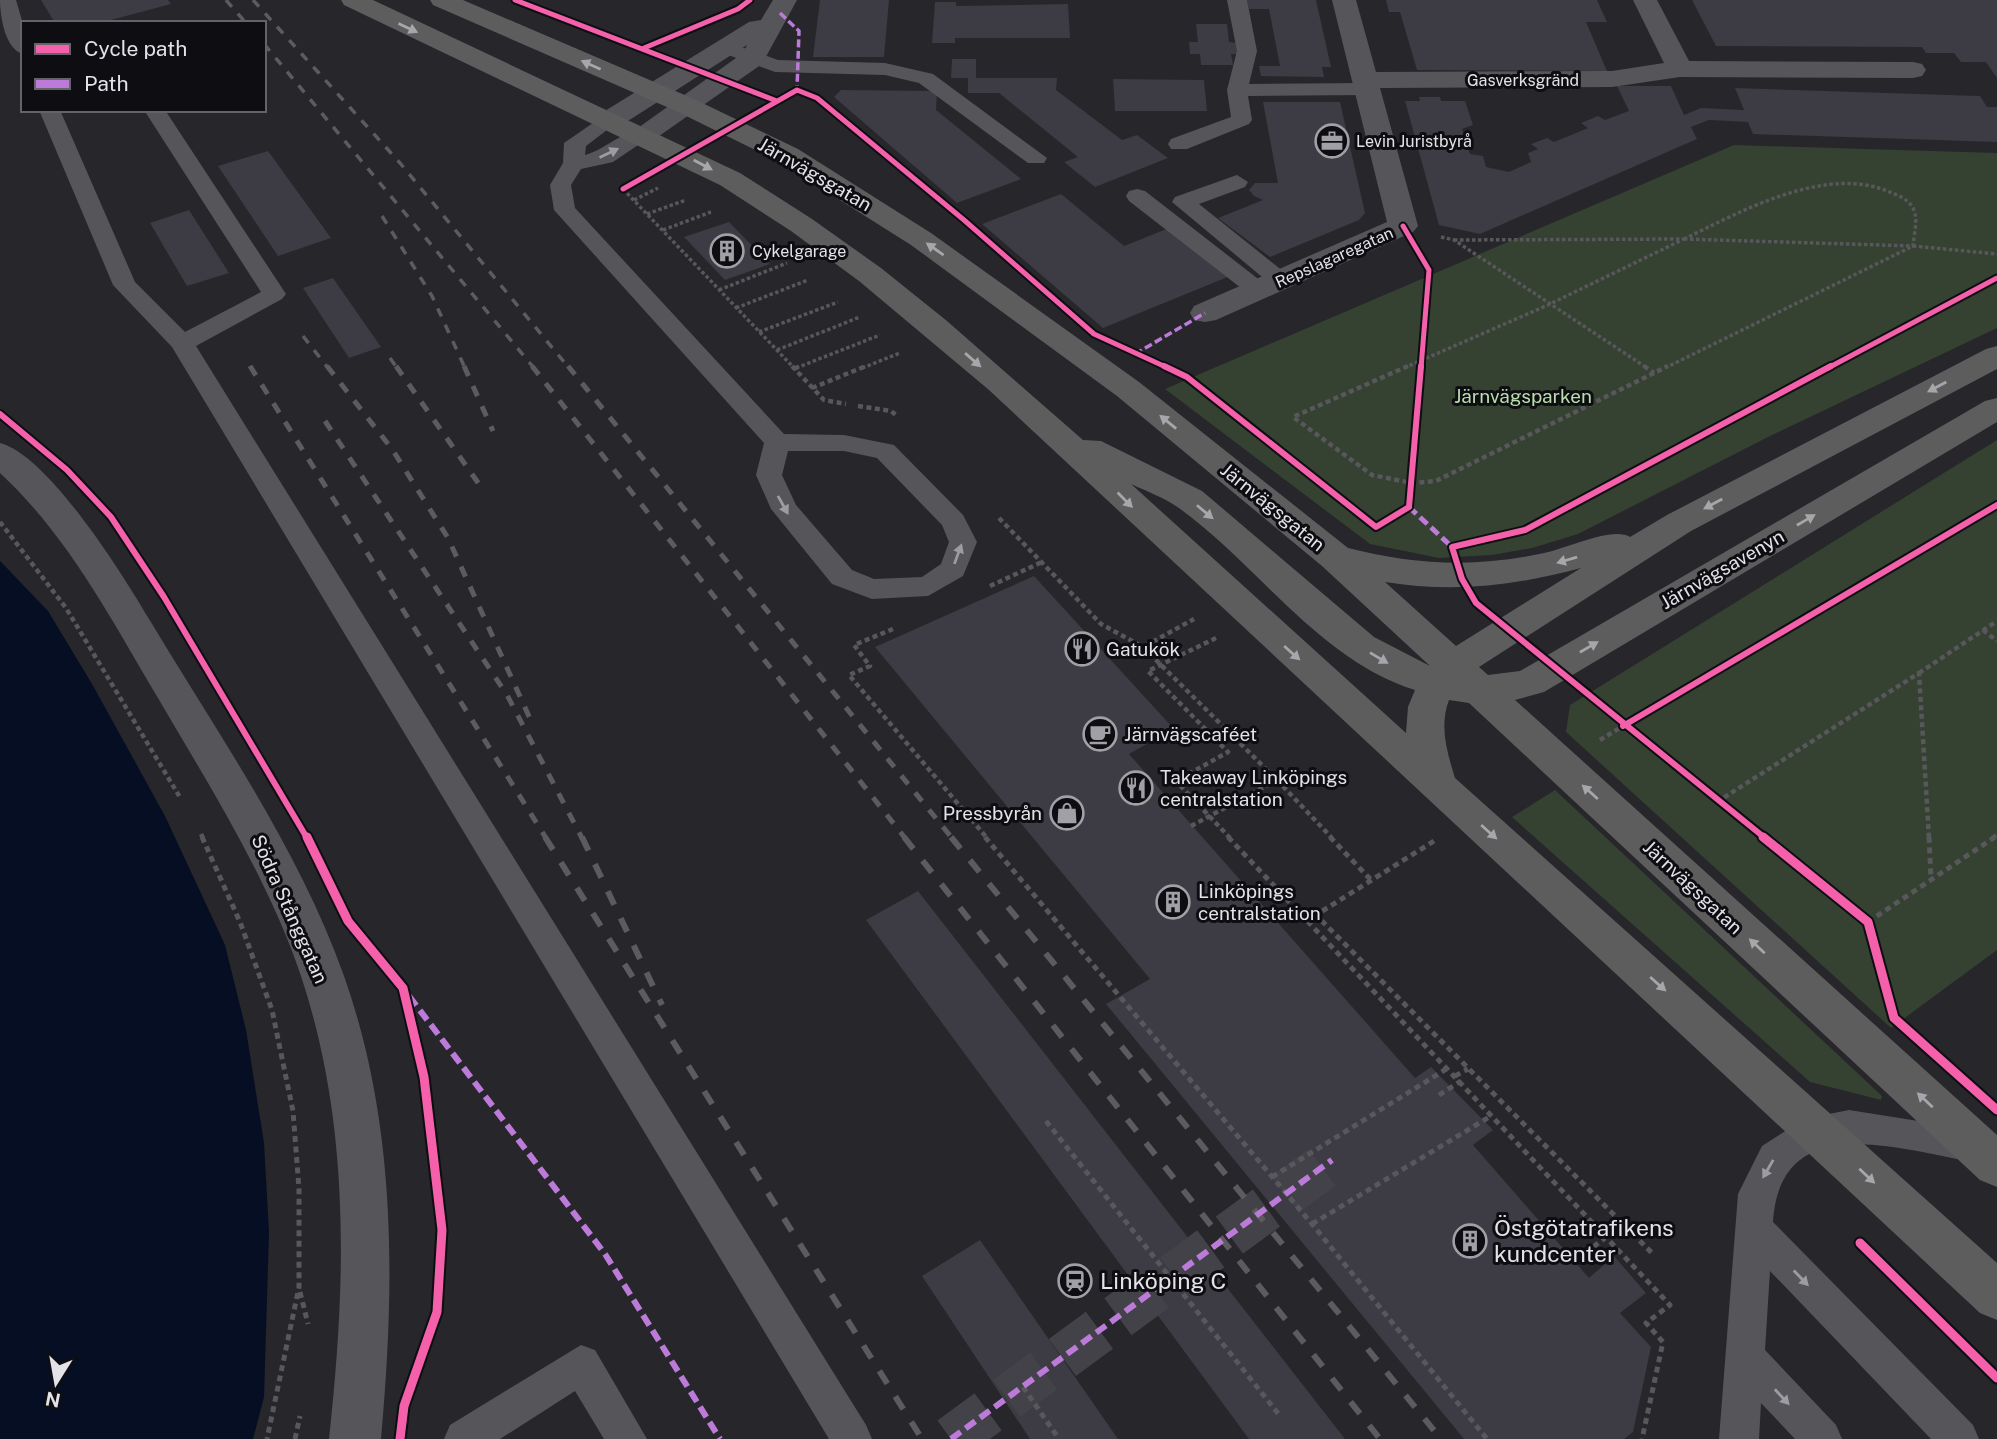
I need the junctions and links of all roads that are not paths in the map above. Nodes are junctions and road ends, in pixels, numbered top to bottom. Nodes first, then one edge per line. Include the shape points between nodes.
1 (6, 0) edge
2 (354, 0) edge
3 (442, 0) edge
4 (1237, 0) edge
5 (1344, 0) edge
6 (1644, 0) edge
7 (783, 7) edge
8 (21, 43) edge
9 (724, 47) junction
10 (753, 58) junction
11 (1680, 69) junction
12 (1913, 70) dead end
13 (1367, 85) junction
14 (1237, 90) junction
15 (654, 92) junction
16 (685, 105) junction
17 (51, 112) edge
18 (155, 112) edge
19 (610, 120) junction
20 (642, 135) junction
21 (1179, 144) dead end
22 (1035, 158) dead end
23 (573, 164) junction
24 (1237, 182) dead end
25 (1137, 196) dead end
26 (1269, 286) junction
27 (1205, 313) dead end
28 (182, 343) junction
29 (1997, 356) edge
30 (1997, 408) edge
31 (1059, 434) junction
32 (777, 442) junction
33 (0, 454) edge
34 (1679, 523) junction
35 (1335, 557) junction
36 (1457, 680) junction
37 (1438, 786) junction
38 (1817, 1130) junction
39 (1986, 1155) edge
40 (1754, 1230) junction
41 (1997, 1296) edge
42 (1743, 1355) junction
43 (355, 1439) edge
44 (464, 1439) edge
45 (627, 1439) edge
46 (852, 1439) edge
47 (1739, 1439) edge
48 (1822, 1439) edge
49 (1959, 1439) edge

1 - 8 lane
2 -> 19 main road, Järnvägsgatan
15 -> 3 main road, Järnvägsgatan
4 - 14 lane via 1247,51
5 - 13 street, Repslagaregatan
6 - 11 street
7 - 9 street
7 - 10 street
9 - 10 lane
9 - 15 street
10 - 16 street
10 - 22 lane via 775,66 885,69 926,78
11 - 12 street, Gasverksgränd
11 - 13 street, Gasverksgränd via 1612,79
13 - 14 lane
13 - 26 street, Repslagaregatan via 1403,226
14 - 21 lane via 1242,120
15 - 16 main road, Järnvägsgatan
15 - 19 street
16 - 20 street
35 -> 16 main road, Järnvägsgatan via 1128,389 921,239 789,155
17 - 28 lane via 124,285
18 - 28 lane via 274,294
19 - 20 main road, Järnvägsgatan
19 - 23 lane via 575,143
23 -> 20 lane via 605,157
20 -> 31 main road, Järnvägsgatan via 777,207 922,315
23 - 32 lane via 559,182 565,210
24 - 26 lane via 1183,202
25 - 26 lane
26 - 27 street, Repslagaregatan
28 - 46 lane
29 -> 34 main road
36 -> 30 main road, Järnvägsavenyn via 1511,688 1531,682
31 -> 36 main road, Järnvägsgatan via 1190,499 1361,647 1411,676
31 -> 37 main road, Järnvägsgatan via 1146,520 1231,616
32 -> 32 lane via 769,475 784,509 842,577 872,589 902,590 928,586 953,569 963,542 954,520 885,451 844,443
33 - 43 street, Södra Stånggatan via 27,477 94,559 246,813 322,975 340,1032 361,1150 366,1301
34 -> 35 main road via 1562,561 1462,579 1380,570
34 - 36 main road
35 - 36 main road, Järnvägsgatan
36 - 37 main road via 1425,715 1424,745
39 -> 36 main road, Järnvägsgatan via 1560,765
37 -> 38 main road, Järnvägsgatan
38 - 39 lane via 1849,1126
38 -> 40 lane via 1775,1158 1756,1194
38 -> 41 main road, Järnvägsgatan
40 - 42 lane
40 -> 49 lane
42 - 47 lane
42 -> 48 lane
44 - 45 lane via 581,1364

